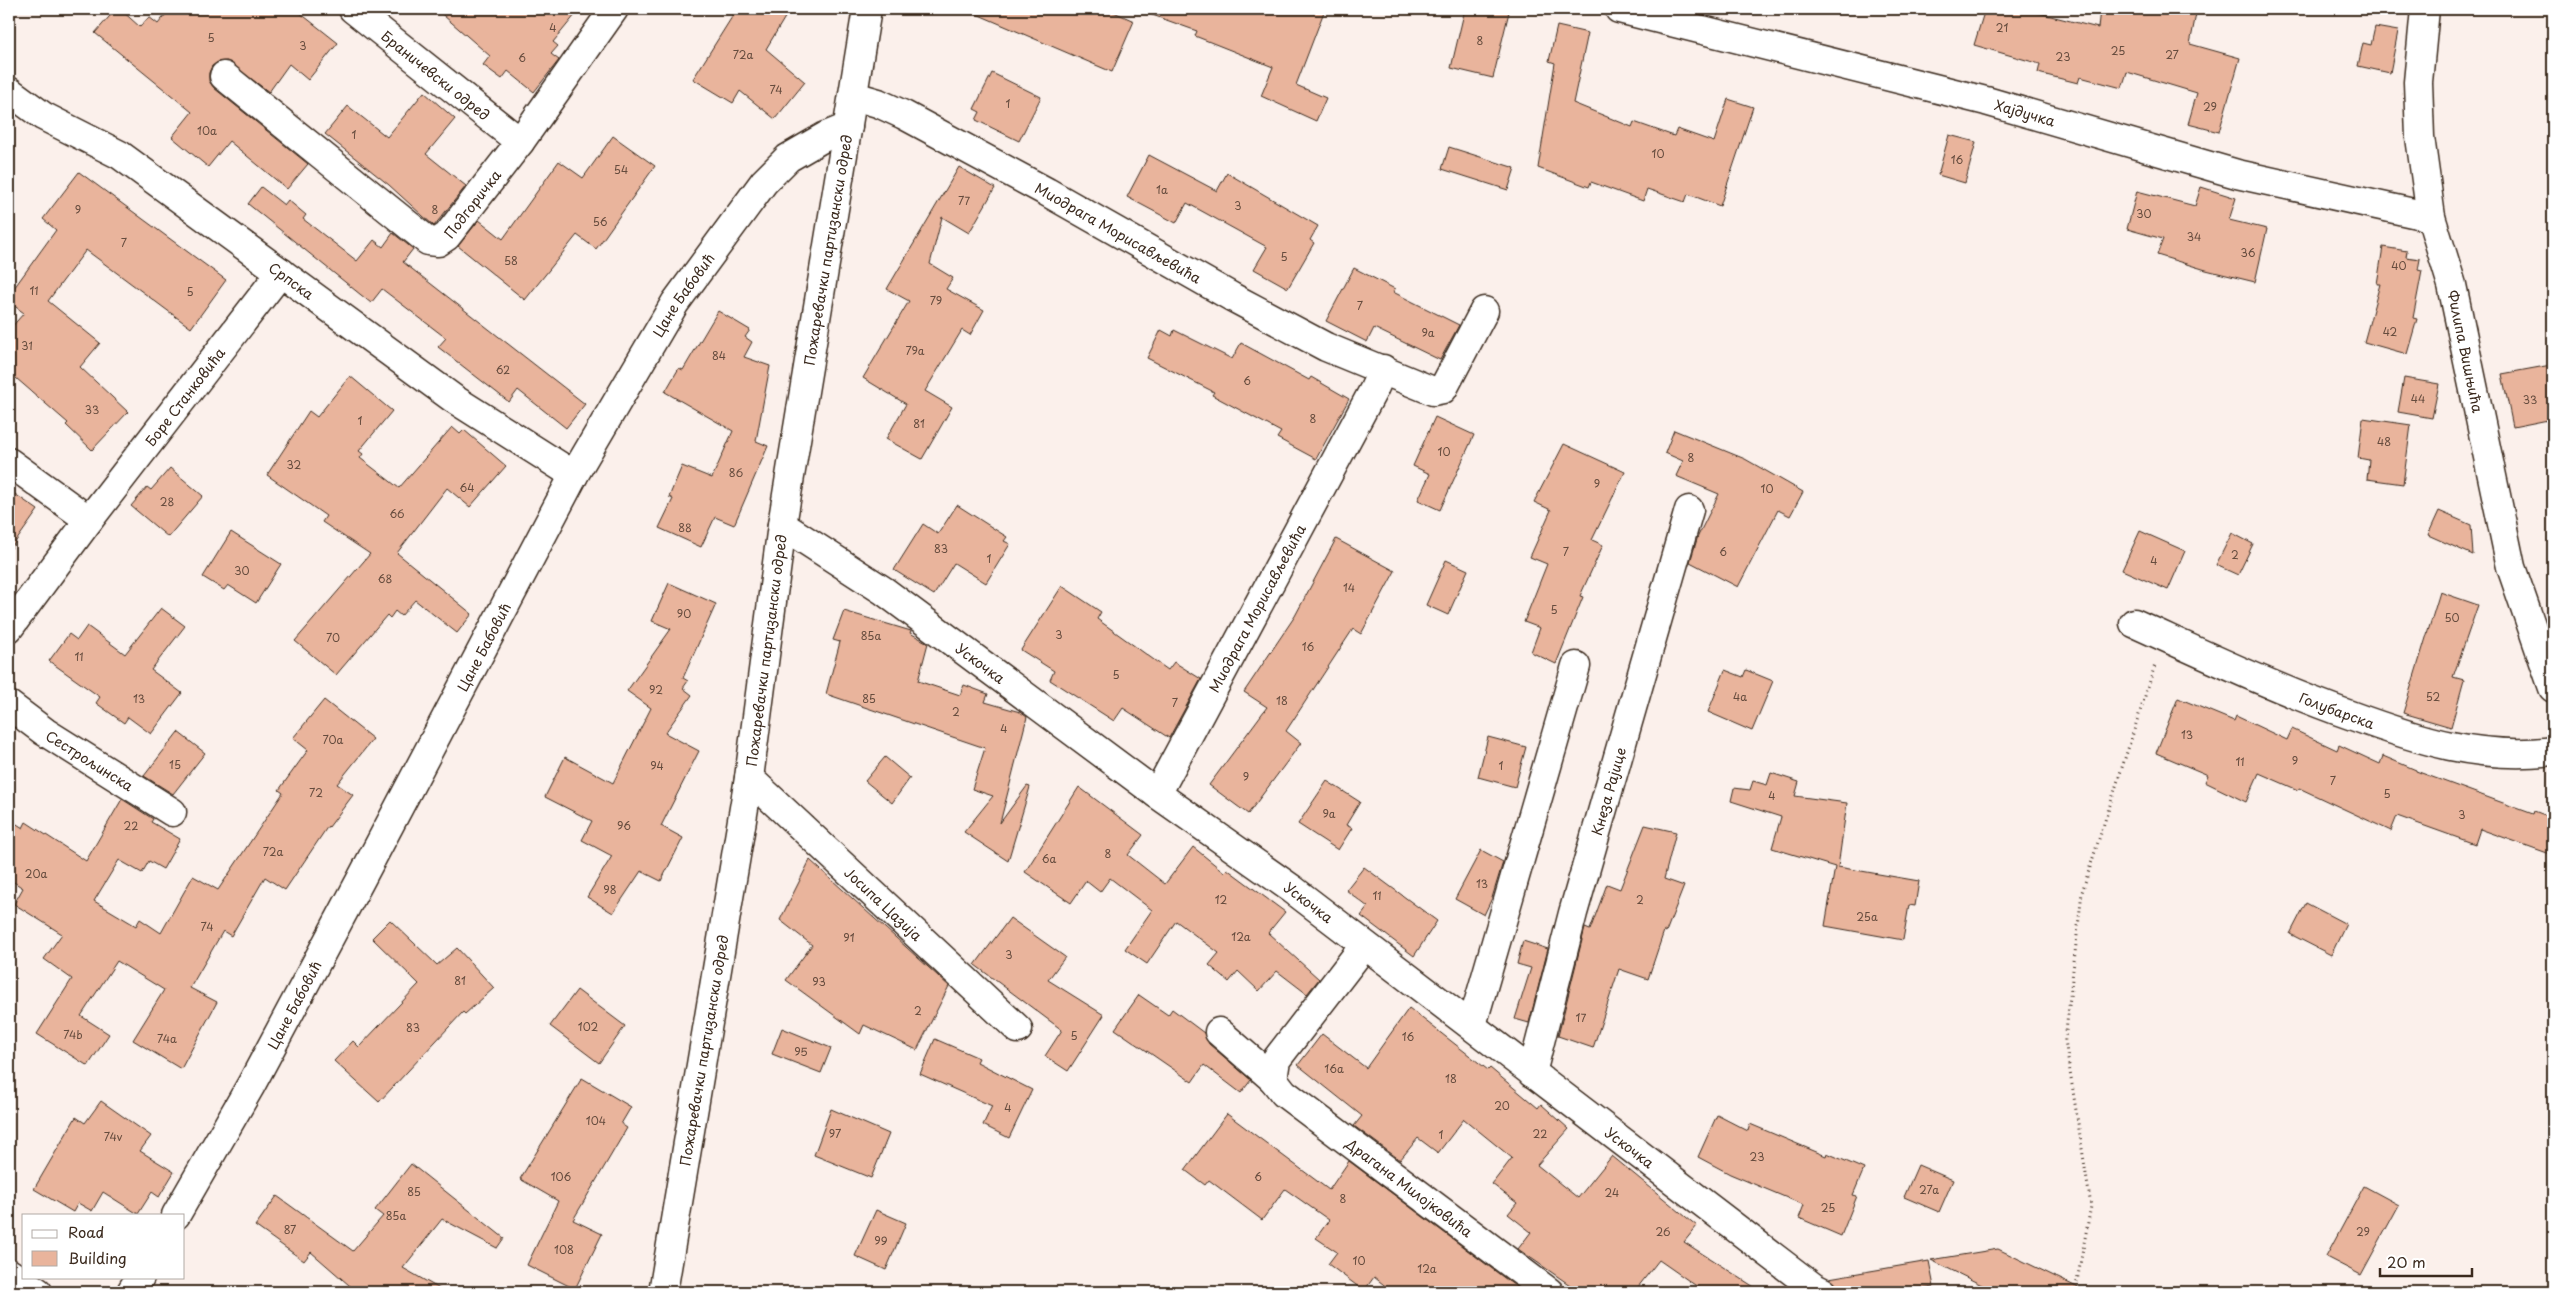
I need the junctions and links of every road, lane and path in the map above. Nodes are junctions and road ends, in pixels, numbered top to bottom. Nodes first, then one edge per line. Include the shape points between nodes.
1 (353, 9) edge
2 (1619, 9) edge
3 (2425, 9) edge
4 (609, 11) edge
5 (870, 11) edge
6 (224, 76) dead end
7 (9, 90) edge
8 (854, 96) junction
9 (848, 127) junction
10 (520, 142) junction
11 (2431, 217) junction
12 (280, 272) junction
13 (1484, 312) dead end
14 (1383, 369) junction
15 (9, 462) edge
16 (574, 475) junction
17 (1689, 510) dead end
18 (89, 520) junction
19 (782, 525) junction
20 (2134, 623) dead end
21 (9, 628) edge
22 (2164, 636) junction
23 (1576, 666) dead end
24 (2553, 688) edge
25 (9, 705) edge
26 (2553, 751) edge
27 (749, 778) junction
28 (1157, 794) junction
29 (172, 812) dead end
30 (1364, 946) junction
31 (1472, 1025) junction
32 (1018, 1029) dead end
33 (1219, 1032) dead end
34 (1532, 1073) junction
35 (1272, 1079) junction
36 (177, 1214) edge
37 (9, 1273) edge
38 (139, 1278) edge
39 (38, 1292) edge
40 (131, 1292) edge
41 (663, 1292) edge
42 (1549, 1292) edge
43 (1823, 1292) edge
44 (2074, 1292) edge

1 - 10 street, Браничевски одред
2 - 11 street, Хајдучка via 1986,101 2238,174
3 - 11 street, Филипа Вишњића via 2418,82 2420,138
4 - 10 street, Подгоричка
5 - 8 street, Пожаревачки партизански одред
6 - 10 street, Подгоричка via 428,240 438,242 447,236
7 - 12 street, Српска via 42,116 120,155
8 - 9 street, Пожаревачки партизански одред
8 - 14 street, Миодрага Морисављевића via 878,103 921,124 1326,347
9 - 16 street, Цане Бабовић via 788,158 764,182 675,302
9 - 19 street, Пожаревачки партизански одред
11 - 24 street, Филипа Вишњића via 2452,285 2511,567
12 - 16 street, Српска via 454,399
12 - 18 street, Боре Станковића
13 - 14 street, Миодрага Морисављевића via 1443,389 1433,391
14 - 28 street, Миодрага Морисављевића
15 - 18 street
16 - 36 street, Цане Бабовић via 357,888 251,1085
17 - 34 street, Кнеза Рајице via 1573,913
18 - 21 street, Боре Станковића
19 - 27 street, Пожаревачки партизански одред
19 - 28 street, Ускочка via 884,591
20 - 22 street, Голубарска
22 - 26 street, Голубарска via 2308,700 2428,742 2479,752 2531,754
22 - 44 path via 2082,892 2064,1040 2091,1206
23 - 31 street
25 - 29 street, Сестрољинска via 45,732
27 - 32 street, Јосипа Цазија
27 - 41 street, Пожаревачки партизански одред
28 - 30 street, Ускочка via 1292,889
30 - 31 street, Ускочка
30 - 35 street via 1276,1060
31 - 34 street, Ускочка
33 - 35 street, Драгана Милојковића
34 - 43 street, Ускочка
35 - 42 street, Драгана Милојковића via 1284,1093
37 - 39 street
38 - 40 street

